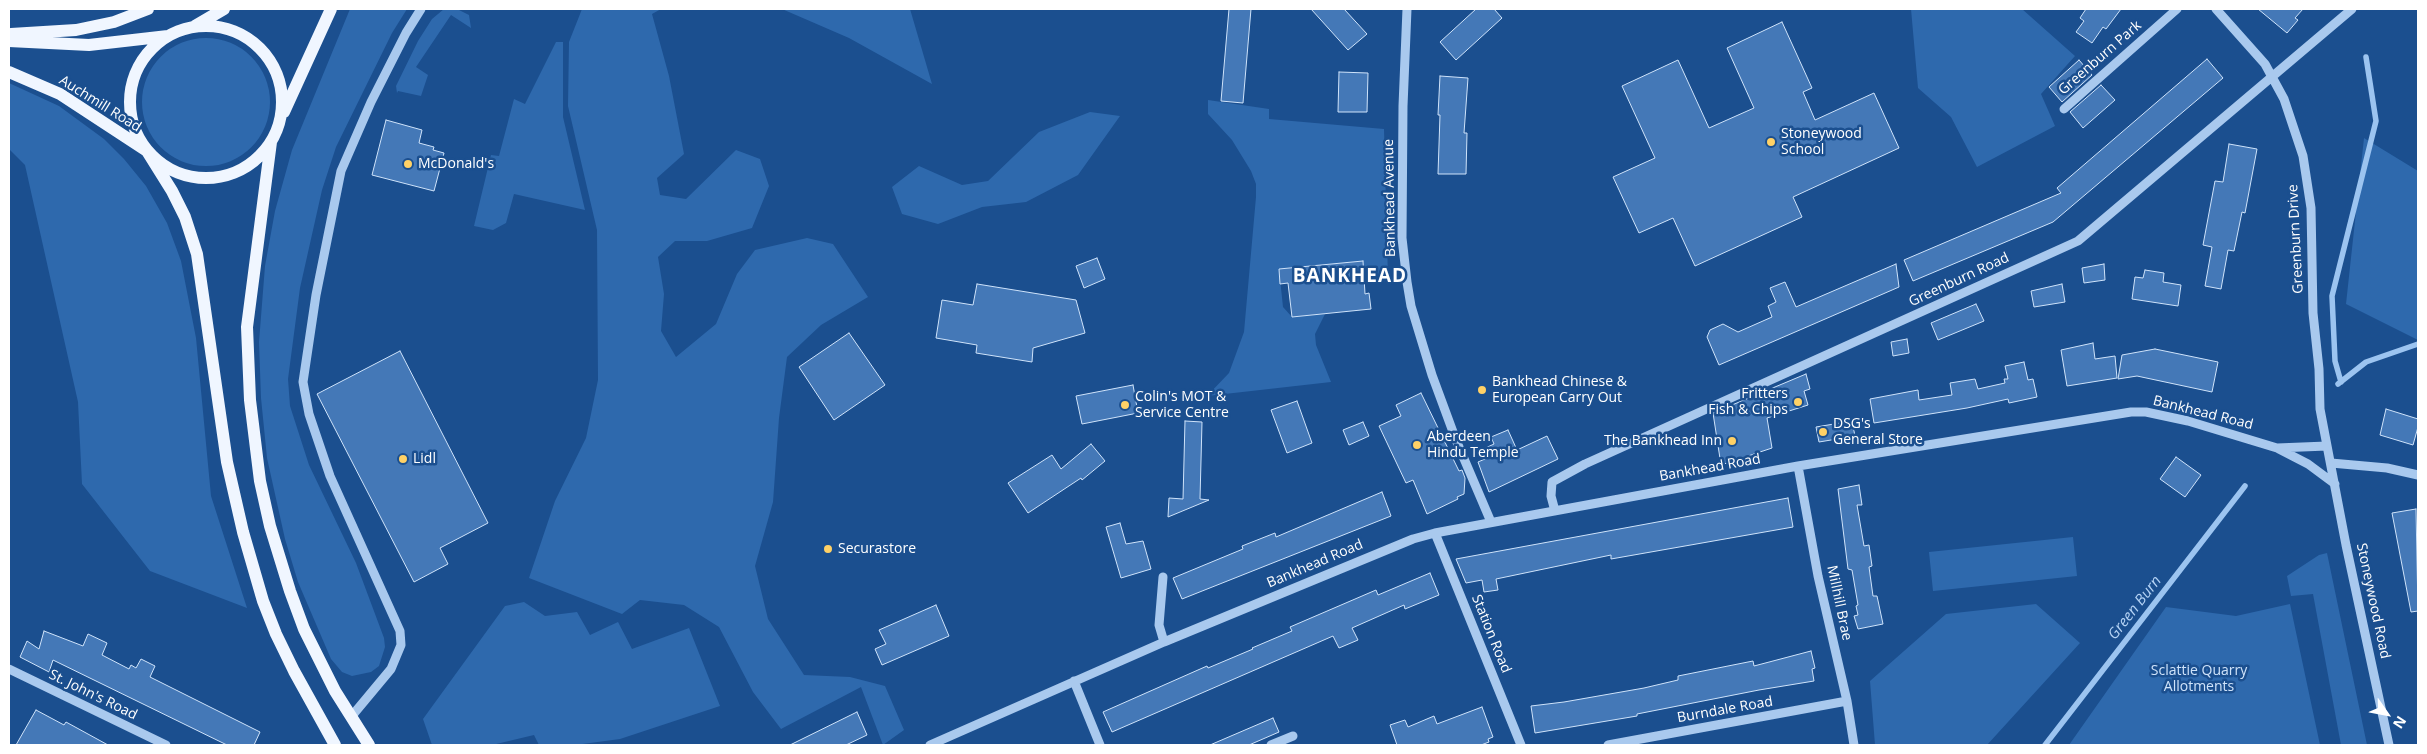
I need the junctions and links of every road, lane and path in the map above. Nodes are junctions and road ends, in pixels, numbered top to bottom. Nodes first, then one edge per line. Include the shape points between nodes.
1 (148, 9) edge
2 (224, 9) edge
3 (332, 9) edge
4 (422, 9) edge
5 (1407, 9) edge
6 (2177, 9) edge
7 (2216, 9) edge
8 (2352, 9) edge
9 (193, 27) junction
10 (9, 34) edge
11 (168, 36) junction
12 (9, 41) edge
13 (9, 72) edge
14 (2272, 77) junction
15 (2064, 109) dead end
16 (281, 116) junction
17 (271, 142) junction
18 (147, 151) junction
19 (2327, 446) junction
20 (2277, 448) junction
21 (2331, 463) junction
22 (1798, 466) junction
23 (2418, 476) edge
24 (2335, 484) junction
25 (1555, 511) junction
26 (1491, 522) junction
27 (1435, 532) junction
28 (1163, 577) dead end
29 (1164, 642) junction
30 (9, 669) edge
31 (1074, 681) junction
32 (1847, 701) junction
33 (351, 716) junction
34 (1293, 736) dead end
35 (166, 745) edge
36 (335, 745) edge
37 (368, 745) edge
38 (930, 745) edge
39 (1100, 745) edge
40 (1271, 745) edge
41 (1521, 745) edge
42 (1608, 745) edge
43 (1854, 745) edge
44 (2390, 745) edge

1 - 10 main road via 114,22 76,30
2 - 9 main road
3 - 16 main road
4 - 33 street via 375,93 341,171 316,295 303,382 309,414 330,476 400,631 401,645 392,669
5 - 26 street, Bankhead Avenue via 1402,238 1407,282 1432,375
6 - 15 street, Greenburn Park
7 - 14 street, Greenburn Drive via 2253,49
8 - 14 street, Greenburn Road
9 - 11 main road
9 - 16 main road via 229,30 260,48 272,63 279,80
11 - 12 main road via 89,46
11 - 18 main road via 140,64 131,89 134,128
13 - 18 main road, Auchmill Road via 60,94
14 - 19 street, Greenburn Drive via 2296,131 2308,182 2313,313 2320,409
14 - 25 street, Greenburn Road via 2078,241 1585,464 1552,482
16 - 17 main road
17 - 18 main road via 258,158 241,170 222,177 201,179 162,165
17 - 33 main road via 247,327 253,434 266,508 290,592 319,659
18 - 36 main road via 172,191 193,238 227,462 263,601 294,671
19 - 20 street, Bankhead Road
19 - 21 street, Greenburn Drive
20 - 22 street, Bankhead Road via 2180,419 2131,412
20 - 24 street, Bankhead Road via 2308,464
21 - 23 street via 2387,468
21 - 24 street, Stoneywood Road
22 - 25 street, Bankhead Road
22 - 32 street, Millhill Brae via 1818,576
24 - 44 street, Stoneywood Road
25 - 26 street, Bankhead Road
26 - 27 street, Bankhead Road
27 - 29 street, Bankhead Road
27 - 41 street, Station Road
28 - 29 street via 1159,625
29 - 31 street, Bankhead Road
30 - 35 street, St. John's Road
31 - 38 street, Bankhead Road
31 - 39 street
32 - 42 street, Burndale Road
32 - 43 street, Millhill Brae
33 - 37 main road
34 - 40 street

